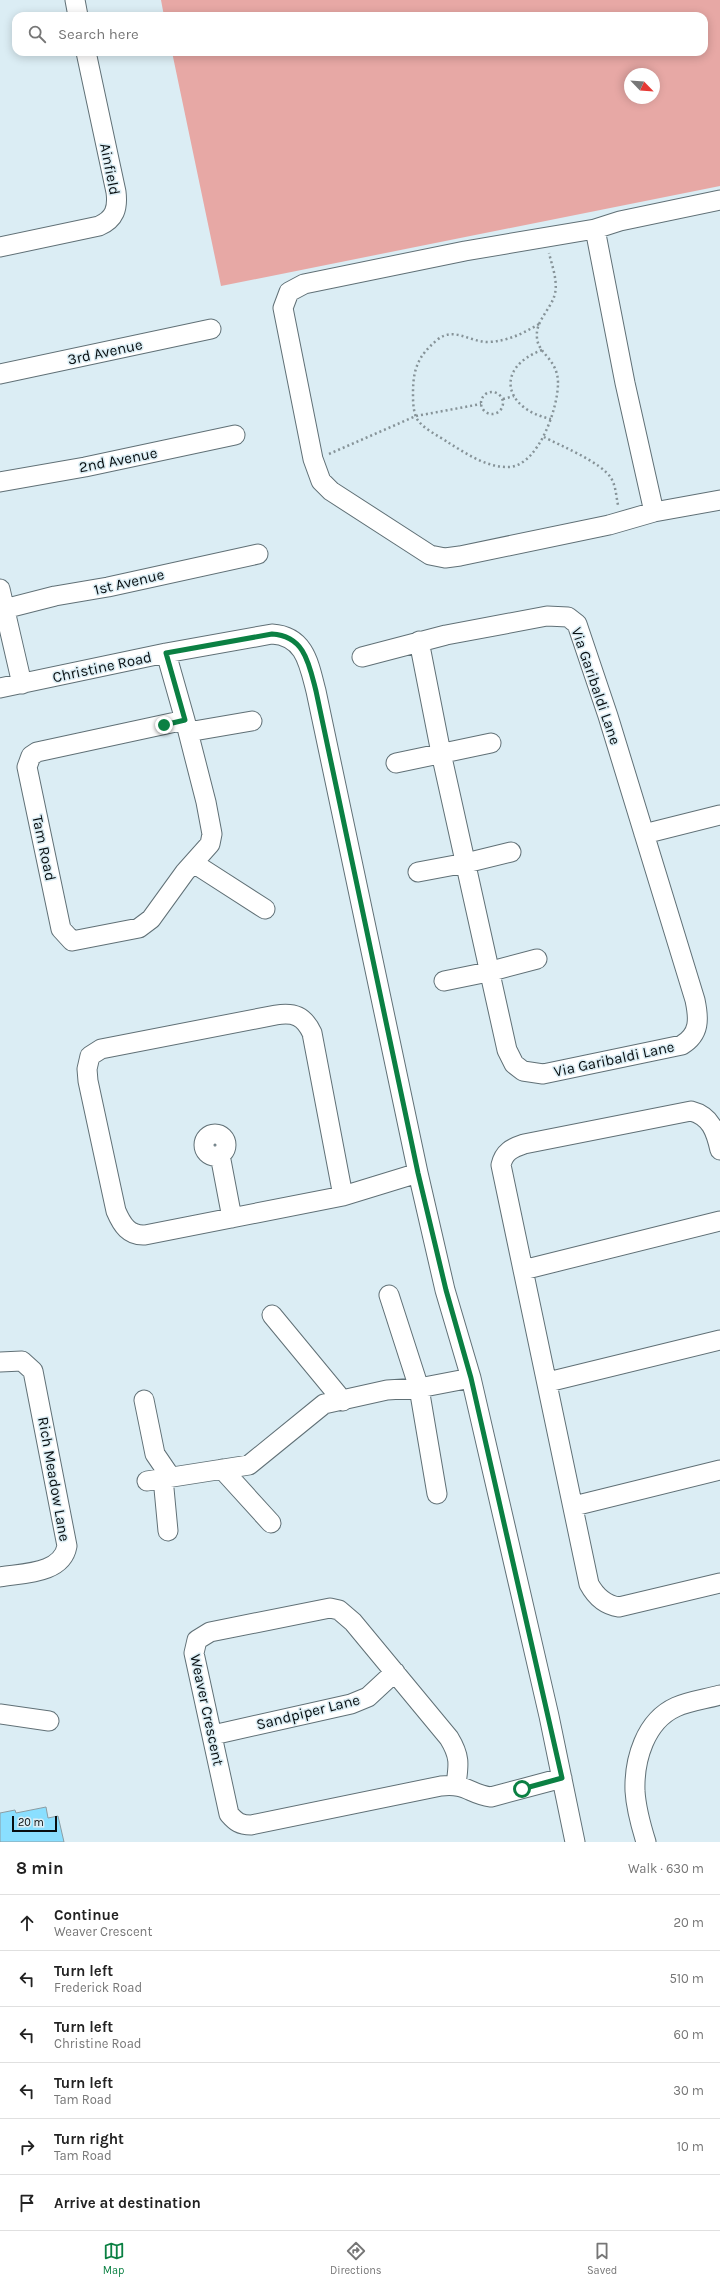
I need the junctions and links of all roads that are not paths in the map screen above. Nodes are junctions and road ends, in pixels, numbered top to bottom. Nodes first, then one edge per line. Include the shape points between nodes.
1 (75, 0) edge
2 (77, 12) edge
3 (87, 56) edge
4 (720, 200) edge
5 (594, 229) junction
6 (0, 247) edge
7 (211, 329) dead end
8 (0, 374) edge
9 (235, 435) dead end
10 (0, 482) edge
11 (720, 500) edge
12 (654, 512) junction
13 (258, 554) dead end
14 (0, 588) edge
15 (2, 610) edge
16 (419, 642) junction
17 (166, 653) junction
18 (362, 657) dead end
19 (22, 684) junction
20 (0, 688) edge
21 (252, 721) dead end
22 (186, 726) junction
23 (491, 743) dead end
24 (441, 753) junction
25 (396, 764) dead end
26 (720, 815) edge
27 (644, 834) junction
28 (511, 852) dead end
29 (466, 863) junction
30 (194, 864) junction
31 (418, 872) dead end
32 (265, 910) dead end
33 (537, 959) dead end
34 (488, 972) junction
35 (444, 980) dead end
36 (720, 1150) edge
37 (220, 1155) dead end
38 (418, 1173) junction
39 (344, 1196) junction
40 (232, 1218) junction
41 (720, 1222) edge
42 (523, 1270) junction
43 (389, 1296) dead end
44 (272, 1315) dead end
45 (720, 1340) edge
46 (0, 1362) edge
47 (471, 1378) junction
48 (548, 1382) junction
49 (419, 1388) junction
50 (144, 1400) dead end
51 (343, 1401) junction
52 (222, 1469) junction
53 (720, 1470) edge
54 (160, 1478) junction
55 (437, 1494) dead end
56 (574, 1506) junction
57 (271, 1523) dead end
58 (168, 1531) dead end
59 (0, 1577) edge
60 (720, 1583) edge
61 (395, 1672) junction
62 (720, 1696) edge
63 (0, 1714) edge
64 (49, 1721) dead end
65 (213, 1734) junction
66 (562, 1778) junction
67 (456, 1784) junction
68 (575, 1842) edge
69 (646, 1842) edge

1 - 2 street
3 - 6 street, Ainfield via 116,192 116,210 112,217 99,226
4 - 5 street
5 - 12 street
5 - 12 street via 465,250 304,284 289,292 283,308 284,319 313,459 317,474 325,486 436,558 460,556 621,522
7 - 8 street, 3rd Avenue
9 - 10 street, 2nd Avenue
11 - 12 street
13 - 15 street, 1st Avenue via 108,588 55,596
14 - 15 street
15 - 19 street
16 - 18 street, Via Garibaldi Lane
16 - 24 street, Via Garibaldi Lane
16 - 27 street, Via Garibaldi Lane via 547,616 561,616 574,620 581,631
17 - 19 street, Christine Road
17 - 22 street, Tam Road
17 - 38 street, Christine Road via 272,634 289,637 307,657
19 - 20 street, Christine Road
21 - 22 street, Tam Road
22 - 30 street, Tam Road via 212,834 210,844
22 - 30 street, Tam Road via 37,752 31,756 27,767 61,929 72,941 139,928 151,919 185,872
23 - 24 street
24 - 25 street
24 - 29 street, Via Garibaldi Lane
26 - 27 street
27 - 34 street, Via Garibaldi Lane via 695,1000 698,1023 690,1041 682,1045 543,1074 527,1073 510,1058
28 - 29 street
29 - 31 street
29 - 34 street, Via Garibaldi Lane
30 - 32 street
33 - 34 street
34 - 35 street
36 - 42 street via 716,1135 706,1117 691,1111 514,1147 503,1158 501,1165
37 - 40 street
38 - 39 street
38 - 47 street via 446,1290
39 - 40 street
39 - 40 street via 312,1033 300,1017 287,1013 94,1052 88,1061 88,1081 116,1211 126,1229 145,1235
41 - 42 street
42 - 48 street
43 - 49 street
44 - 51 street
45 - 48 street
46 - 59 street, Rich Meadow Lane via 22,1361 33,1371 67,1546 62,1559 51,1567
47 - 49 street
47 - 66 street
48 - 56 street
49 - 51 street via 387,1390
49 - 55 street
50 - 54 street
51 - 52 street via 324,1404 249,1465
52 - 54 street
52 - 57 street
53 - 56 street
54 - 58 street
56 - 60 street via 589,1584 596,1595 607,1604 619,1607
61 - 65 street, Sandpiper Lane via 368,1697 351,1704
61 - 65 street, Weaver Crescent via 353,1622 339,1610 330,1608 210,1632 197,1640 194,1647
61 - 67 street, Weaver Crescent via 457,1751 459,1764
62 - 69 street via 675,1707 656,1722 646,1739 637,1766 635,1792
63 - 64 street
65 - 67 street, Weaver Crescent via 228,1814 242,1825
66 - 67 street via 491,1797 479,1796
66 - 68 street

